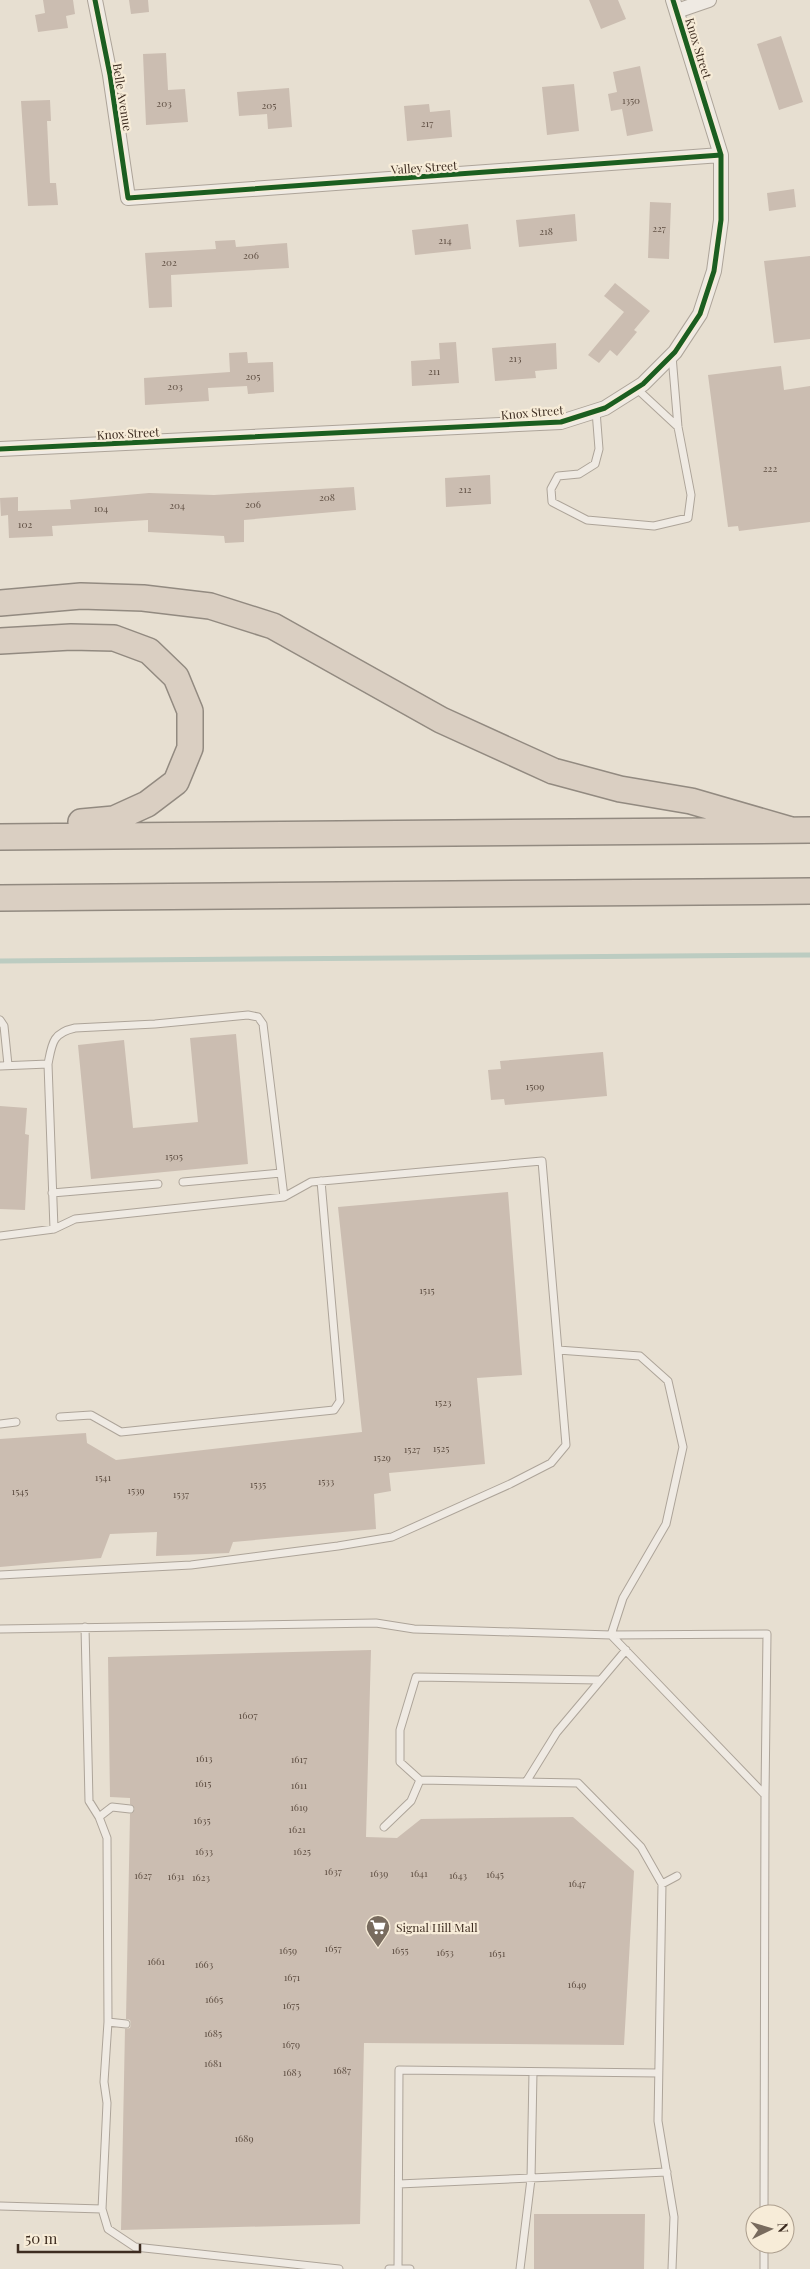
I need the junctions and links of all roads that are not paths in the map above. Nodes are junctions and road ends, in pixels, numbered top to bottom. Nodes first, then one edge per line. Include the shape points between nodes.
1 (95, 0) edge
2 (710, 0) edge
3 (675, 5) edge
4 (721, 155) junction
5 (128, 198) joint
6 (672, 356) junction
7 (636, 388) junction
8 (596, 410) junction
9 (678, 427) junction
10 (0, 449) edge
11 (0, 603) edge
12 (0, 641) edge
13 (0, 826) edge
14 (801, 830) edge
15 (0, 837) edge
16 (810, 891) edge
17 (192, 896) junction
18 (0, 898) edge
19 (0, 909) edge
20 (0, 1020) edge
21 (48, 1064) junction
22 (8, 1065) junction
23 (0, 1066) edge
24 (281, 1173) junction
25 (182, 1182) dead end
26 (321, 1182) junction
27 (158, 1184) dead end
28 (52, 1193) junction
29 (284, 1197) junction
30 (54, 1229) junction
31 (0, 1236) edge
32 (558, 1350) junction
33 (60, 1417) dead end
34 (16, 1422) dead end
35 (0, 1424) edge
36 (0, 1575) edge
37 (85, 1627) junction
38 (0, 1629) edge
39 (612, 1635) junction
40 (626, 1650) junction
41 (599, 1680) junction
42 (420, 1780) junction
43 (526, 1782) junction
44 (765, 1795) junction
45 (130, 1810) dead end
46 (99, 1817) junction
47 (384, 1826) dead end
48 (678, 1876) dead end
49 (662, 1884) junction
50 (108, 2022) junction
51 (126, 2024) dead end
52 (533, 2072) junction
53 (658, 2073) junction
54 (667, 2172) junction
55 (531, 2179) junction
56 (399, 2184) junction
57 (764, 2204) edge
58 (0, 2206) edge
59 (102, 2209) junction
60 (764, 2254) edge
61 (398, 2268) edge
62 (340, 2269) edge
63 (389, 2269) edge
64 (410, 2269) edge
65 (520, 2269) edge
66 (672, 2269) edge
67 (764, 2269) edge

1 - 5 street, Belle Avenue
2 - 3 street
3 - 4 street, Knox Street
4 - 5 street, Valley Street
4 - 6 street, Knox Street via 721,220 714,271 700,314
6 - 7 street, Knox Street
6 - 9 lane
7 - 8 street, Knox Street via 605,408
7 - 9 lane
8 - 9 lane via 599,449 595,464 579,474 558,476 551,489 552,502 587,520 654,526 688,518 691,495
8 - 10 street, Knox Street via 562,422
11 - 14 highway via 81,596 144,598 210,606 273,626 441,720 553,771 620,789 691,801
12 - 13 highway via 114,638 149,651 176,677 190,711 190,748 176,782 147,804 114,819
14 - 15 highway
16 - 17 highway
17 - 18 highway
17 - 19 highway
20 - 22 lane via 4,1026
21 - 22 lane
21 - 24 lane via 52,1044 57,1036 69,1029 248,1015 258,1017 263,1024
21 - 28 lane
22 - 23 lane
24 - 25 lane
24 - 29 lane
26 - 29 lane via 312,1182
26 - 32 lane via 542,1161
26 - 33 lane via 340,1401 334,1410 121,1432 91,1415
27 - 28 lane
28 - 30 lane
29 - 30 lane via 75,1219
30 - 31 lane
32 - 36 lane via 566,1444 551,1463 392,1537 191,1566
32 - 39 lane via 640,1356 668,1381 683,1447 666,1524 623,1598
34 - 35 lane
37 - 38 lane
37 - 39 lane via 376,1624 414,1629
37 - 46 lane via 89,1801
39 - 40 lane
39 - 44 lane via 767,1634
40 - 41 lane
40 - 44 lane
41 - 42 lane via 416,1677 400,1730 400,1762
41 - 43 lane via 557,1732
42 - 43 lane
42 - 47 lane via 411,1801
43 - 49 lane via 578,1782 641,1847
44 - 57 lane
45 - 46 lane via 112,1807
46 - 50 lane via 107,1838
48 - 49 lane
49 - 53 lane
50 - 51 lane
50 - 59 lane
52 - 53 lane
52 - 55 lane
52 - 56 lane via 399,2070
53 - 54 lane via 658,2121
54 - 55 lane
54 - 66 lane via 674,2217
55 - 56 lane
55 - 65 lane
56 - 61 lane
58 - 59 lane
59 - 62 lane via 108,2229 135,2247
60 - 67 lane
61 - 63 lane
61 - 64 lane

